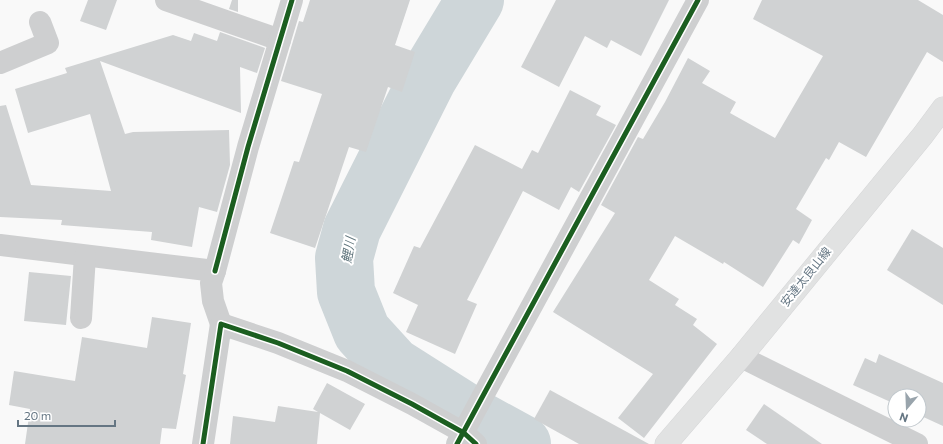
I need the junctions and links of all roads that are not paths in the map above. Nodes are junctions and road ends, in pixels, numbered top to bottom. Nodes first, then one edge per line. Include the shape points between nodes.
1 (166, 0) edge
2 (292, 0) edge
3 (698, 0) edge
4 (40, 22) dead end
5 (280, 40) junction
6 (0, 63) edge
7 (943, 108) edge
8 (0, 245) edge
9 (85, 256) junction
10 (215, 271) junction
11 (81, 318) dead end
12 (221, 324) junction
13 (741, 357) junction
14 (466, 436) edge
15 (204, 444) edge
16 (666, 444) edge
17 (917, 444) edge

1 - 5 street
2 - 5 street
3 - 14 street via 485,392
4 - 6 street via 48,42
5 - 10 street
7 - 13 main road, 安達太良山線
8 - 9 street
9 - 10 street
9 - 11 street
10 - 12 street via 211,283 213,301
12 - 14 street via 278,342 347,371 412,404
12 - 15 street
13 - 16 main road, 安達太良山線
13 - 17 street

